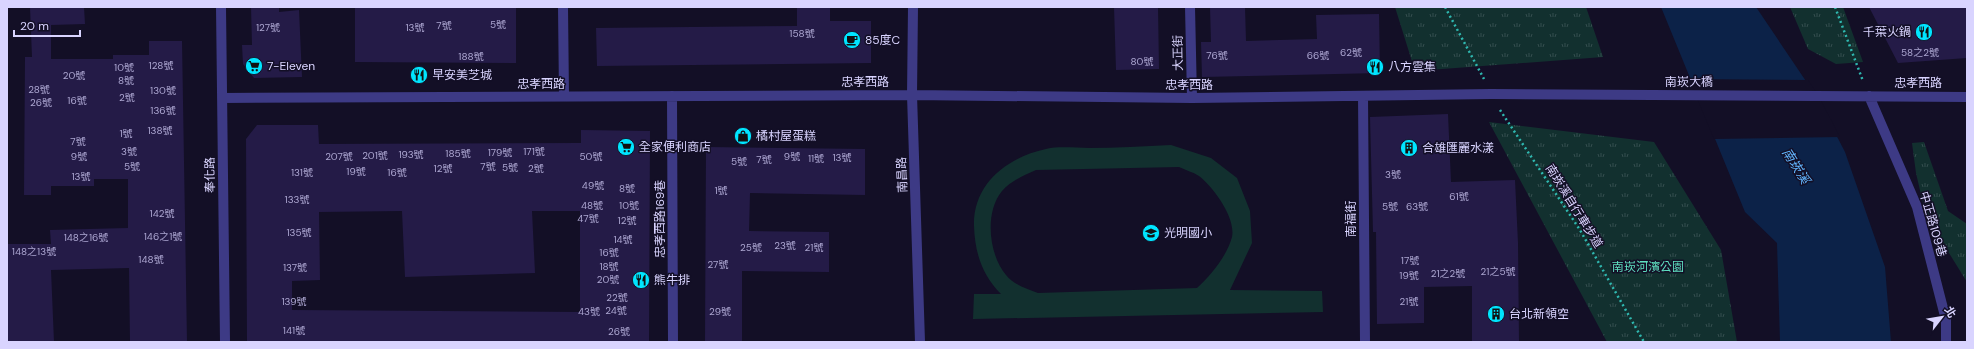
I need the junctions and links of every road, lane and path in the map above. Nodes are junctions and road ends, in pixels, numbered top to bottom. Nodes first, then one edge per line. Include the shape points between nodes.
1 (221, 7) edge
2 (563, 7) edge
3 (913, 7) edge
4 (1190, 7) edge
5 (1445, 7) edge
6 (1835, 7) edge
7 (1486, 84) dead end
8 (912, 95) junction
9 (1509, 95) joint
10 (564, 96) junction
11 (672, 96) junction
12 (1363, 96) junction
13 (1869, 96) junction
14 (1967, 96) edge
15 (222, 98) junction
16 (1192, 98) junction
17 (1496, 103) dead end
18 (225, 342) edge
19 (673, 342) edge
20 (920, 342) edge
21 (1365, 342) edge
22 (1644, 342) edge
23 (1946, 342) edge

1 - 15 street, 奉化路
2 - 10 street
3 - 8 street, 南昌路
4 - 16 street, 大正街
5 - 7 path via 1481,70
6 - 13 path
8 - 11 street, 忠孝西路
8 - 16 street, 忠孝西路
8 - 20 street, 南昌路
9 - 12 street, 忠孝西路
9 - 13 street, 南崁大橋
10 - 11 street, 忠孝西路
10 - 15 street, 忠孝西路
11 - 19 street, 忠孝西路169巷
12 - 16 street, 忠孝西路
12 - 21 street, 南福街
13 - 14 street, 忠孝西路
13 - 23 street, 中正路109巷 via 1917,207 1946,320
15 - 18 street, 奉化路
17 - 22 path, 南崁溪自行車步道 via 1580,230

